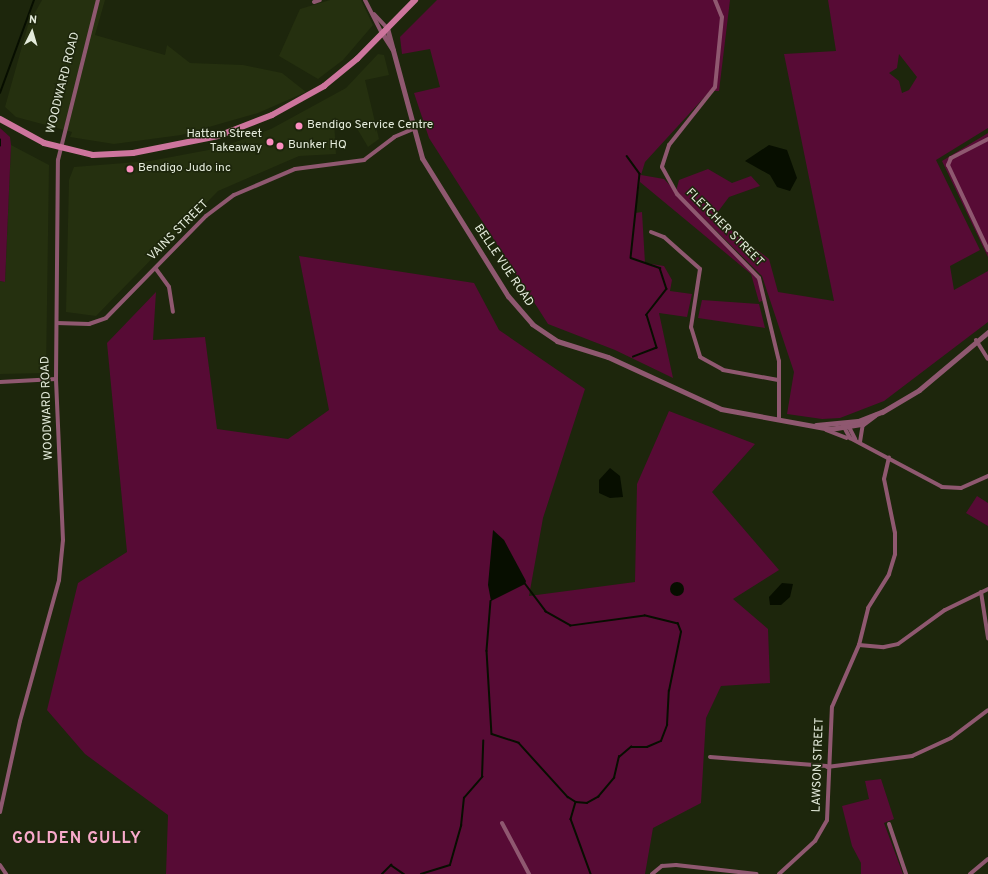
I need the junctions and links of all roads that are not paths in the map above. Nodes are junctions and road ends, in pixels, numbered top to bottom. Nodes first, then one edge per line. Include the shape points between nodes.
1 (98, 0) edge
2 (320, 0) edge
3 (365, 0) edge
4 (415, 0) edge
5 (715, 0) edge
6 (314, 2) dead end
7 (384, 30) junction
8 (0, 119) edge
9 (413, 129) junction
10 (988, 139) edge
11 (59, 148) junction
12 (651, 232) dead end
13 (988, 250) edge
14 (156, 269) junction
15 (173, 312) dead end
16 (57, 323) junction
17 (988, 332) edge
18 (976, 340) junction
19 (988, 359) edge
20 (56, 380) junction
21 (778, 380) junction
22 (0, 382) edge
23 (875, 415) junction
24 (779, 420) junction
25 (863, 424) junction
26 (813, 425) junction
27 (845, 425) junction
28 (822, 428) junction
29 (850, 438) junction
30 (855, 439) junction
31 (860, 442) junction
32 (889, 458) junction
33 (988, 476) edge
34 (988, 589) edge
35 (981, 592) junction
36 (988, 638) edge
37 (859, 645) junction
38 (988, 710) edge
39 (710, 757) dead end
40 (827, 766) junction
41 (0, 812) edge
42 (502, 823) dead end
43 (889, 824) dead end
44 (988, 859) edge
45 (0, 865) edge
46 (6, 874) edge
47 (529, 874) edge
48 (652, 874) edge
49 (756, 874) edge
50 (779, 874) edge
51 (906, 874) edge
52 (970, 874) edge

1 - 11 street, WOODWARD ROAD
2 - 6 street
3 - 7 street, BELLE VUE ROAD
4 - 7 main road
5 - 21 street, FLETCHER STREET via 722,21 713,91 669,145 662,167 676,194 759,278 779,361
7 - 9 street, BELLE VUE ROAD via 393,51
7 - 11 main road via 357,59 312,94 233,131 126,154 93,154
8 - 11 main road via 25,134
9 - 14 street, VAINS STREET via 394,137 364,160 295,169 234,195 206,216
9 - 24 street, BELLE VUE ROAD via 422,158 441,190 508,296 532,324 557,341 608,357 710,406
10 - 13 street via 951,158 948,166
11 - 16 street, WOODWARD ROAD
12 - 21 street via 664,237 700,269 691,327 700,357 723,370
14 - 15 street via 169,287
14 - 16 street, VAINS STREET via 100,321
16 - 20 street, WOODWARD ROAD
17 - 18 street
18 - 19 street
18 - 23 street via 918,390
20 - 22 street
20 - 41 street, WOODWARD ROAD via 63,534 59,580 20,721
21 - 24 street, FLETCHER STREET
23 - 25 street, BELLE VUE ROAD
23 - 27 street
24 - 26 street, BELLE VUE ROAD
25 - 27 street, BELLE VUE ROAD
25 - 31 street
26 - 27 street, BELLE VUE ROAD
26 - 28 street, BELLE VUE ROAD
27 - 28 street, BELLE VUE ROAD
27 - 29 street
27 - 30 street
28 - 29 street
29 - 30 street
30 - 31 street
31 - 32 street
32 - 33 street via 937,485 955,489
32 - 37 street, LAWSON STREET via 884,479 896,534 895,554 889,574 868,608
34 - 35 street
35 - 36 street
35 - 37 street via 945,610 898,644 884,647
37 - 40 street, LAWSON STREET via 832,706
38 - 40 street via 946,740 912,756
39 - 40 street
40 - 50 street, LAWSON STREET via 825,826 811,846
42 - 47 street
43 - 51 street
44 - 52 street
45 - 46 street
48 - 49 street via 658,868 670,865 712,866

